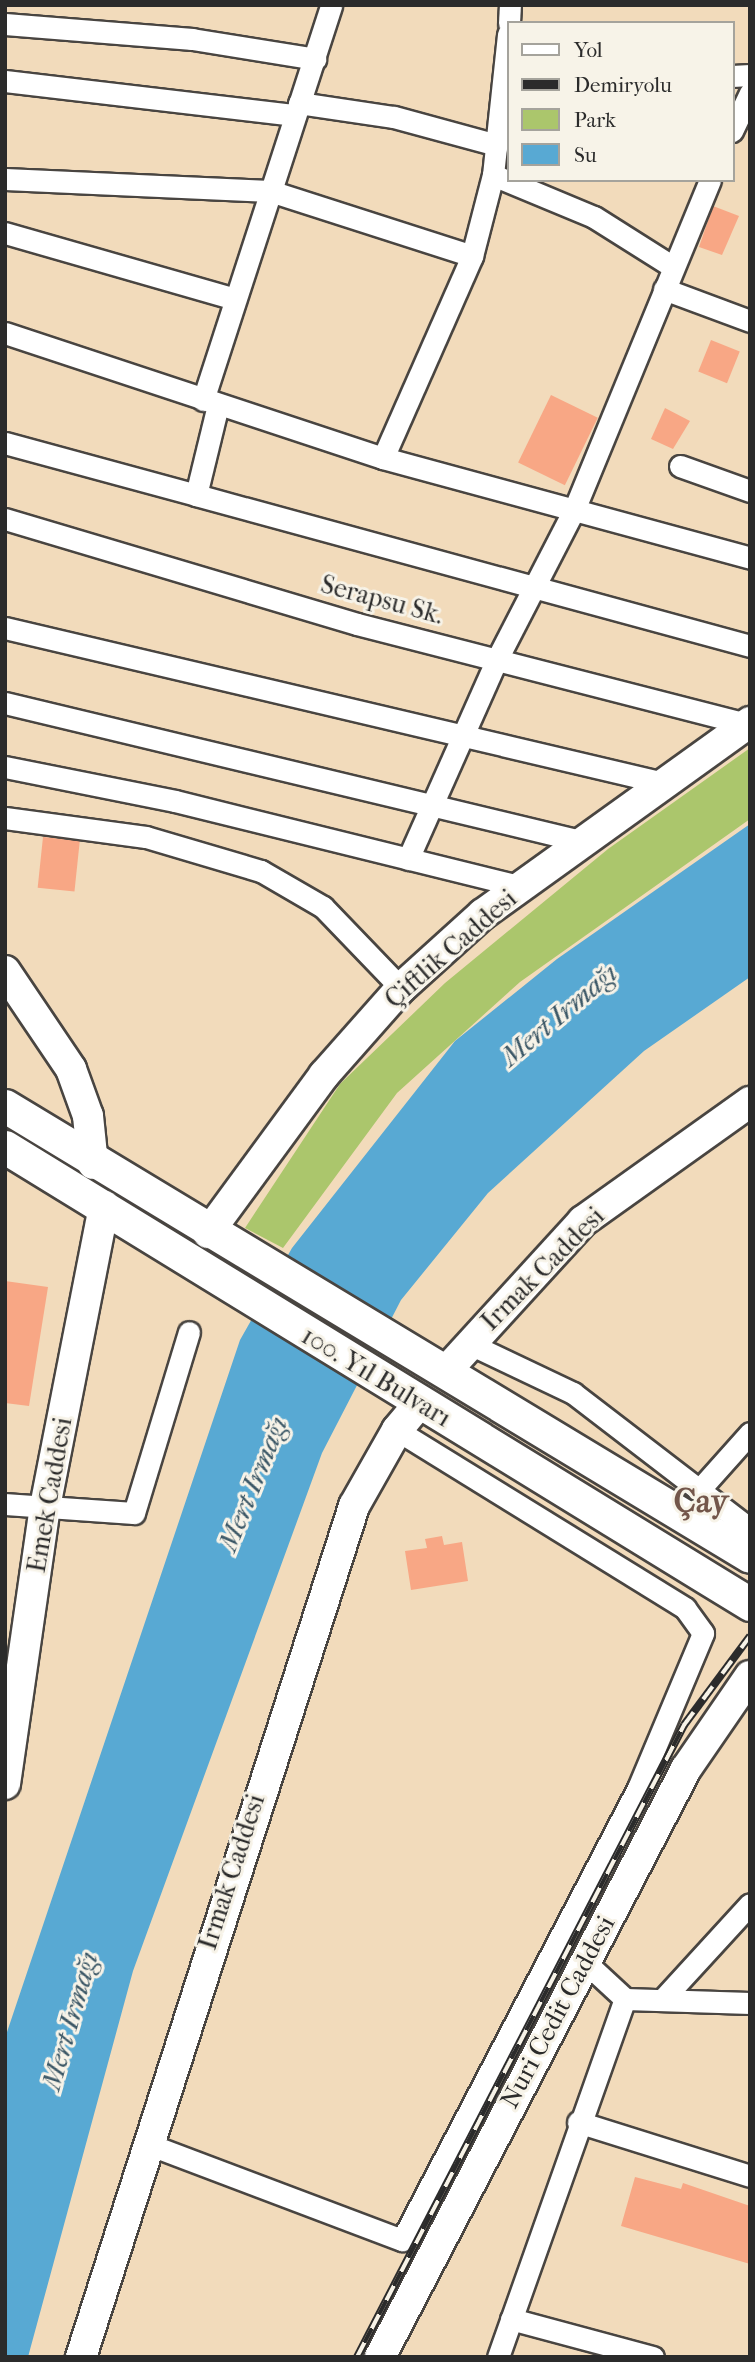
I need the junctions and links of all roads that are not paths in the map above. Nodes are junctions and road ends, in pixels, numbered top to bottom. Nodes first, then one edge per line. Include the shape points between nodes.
1 (331, 5) edge
2 (5, 24) edge
3 (315, 59) junction
4 (506, 79) edge
5 (5, 81) edge
6 (750, 93) edge
7 (297, 109) junction
8 (734, 127) edge
9 (497, 145) junction
10 (493, 175) junction
11 (5, 179) edge
12 (506, 180) edge
13 (510, 182) edge
14 (709, 182) edge
15 (270, 191) junction
16 (5, 233) edge
17 (472, 256) junction
18 (673, 267) junction
19 (664, 289) junction
20 (235, 299) junction
21 (750, 321) edge
22 (5, 333) edge
23 (211, 402) junction
24 (5, 443) edge
25 (383, 458) junction
26 (680, 466) dead end
27 (750, 491) edge
28 (196, 495) junction
29 (574, 510) junction
30 (5, 519) edge
31 (750, 558) edge
32 (532, 587) junction
33 (5, 628) edge
34 (750, 646) edge
35 (497, 659) junction
36 (5, 703) edge
37 (749, 723) edge
38 (461, 737) junction
39 (5, 767) edge
40 (668, 784) junction
41 (434, 806) junction
42 (5, 818) edge
43 (585, 842) junction
44 (408, 859) junction
45 (522, 887) junction
46 (5, 971) edge
47 (401, 988) junction
48 (750, 1102) edge
49 (5, 1107) edge
50 (5, 1147) edge
51 (93, 1164) junction
52 (104, 1206) junction
53 (208, 1233) junction
54 (189, 1332) dead end
55 (470, 1343) junction
56 (446, 1371) junction
57 (420, 1403) junction
58 (397, 1430) junction
59 (750, 1433) edge
60 (700, 1489) junction
61 (5, 1503) edge
62 (45, 1507) junction
63 (750, 1529) edge
64 (750, 1556) edge
65 (743, 1601) edge
66 (744, 1691) edge
67 (9, 1743) edge
68 (5, 1784) edge
69 (750, 1904) edge
70 (584, 1961) junction
71 (625, 1999) junction
72 (662, 2000) junction
73 (750, 2003) edge
74 (578, 2122) junction
75 (145, 2143) junction
76 (750, 2176) edge
77 (511, 2319) junction
78 (81, 2357) edge
79 (380, 2357) edge
80 (498, 2357) edge
81 (653, 2357) edge

1 - 3 street
2 - 3 street via 192,39
3 - 7 street
4 - 9 street
5 - 7 street
6 - 8 street
7 - 9 street via 394,117
7 - 15 street
9 - 10 street
10 - 12 street
10 - 17 street
11 - 15 street
13 - 18 street via 594,217
14 - 18 street
15 - 17 street
15 - 20 street
16 - 20 street
17 - 25 street
18 - 19 street
19 - 21 street
19 - 29 street
20 - 23 street
22 - 23 street
23 - 25 street
23 - 28 street
24 - 28 street
25 - 29 street
26 - 27 street
28 - 32 street
29 - 31 street
29 - 32 street
30 - 35 street, Serapsu Sk.
32 - 34 street
32 - 35 street
33 - 38 street
35 - 37 street, Serapsu Sk.
35 - 38 street
36 - 41 street
37 - 40 main road, Çiftlik Caddesi
38 - 40 street
38 - 41 street
39 - 44 street
40 - 43 main road, Çiftlik Caddesi
41 - 43 street
41 - 44 street
42 - 47 street via 146,837 261,871 323,907
43 - 45 main road, Çiftlik Caddesi
44 - 45 street
45 - 47 main road, Çiftlik Caddesi
46 - 51 main road via 71,1069 88,1116
47 - 53 main road, Çiftlik Caddesi via 270,1144
48 - 55 main road, Irmak Caddesi via 583,1221
49 - 51 main road, 100. Yıl Bulvarı
50 - 52 main road, 100. Yıl Bulvarı
51 - 53 main road, 100. Yıl Bulvarı
52 - 57 main road, 100. Yıl Bulvarı via 210,1277
52 - 62 main road, Emek Caddesi
53 - 56 main road, 100. Yıl Bulvarı
54 - 62 street via 134,1513
55 - 56 main road, Irmak Caddesi
55 - 60 street via 573,1393
56 - 64 main road, 100. Yıl Bulvarı
57 - 58 main road, Irmak Caddesi
57 - 65 main road, 100. Yıl Bulvarı
58 - 75 main road, Irmak Caddesi via 354,1506
58 - 75 street, Nuri Cedit Caddesi via 685,1608 703,1633 638,1788 402,2240
59 - 60 street
60 - 63 street
61 - 62 street
62 - 67 main road, Emek Caddesi
66 - 70 main road, Nuri Cedit Caddesi
67 - 68 main road, Emek Caddesi
69 - 72 street
70 - 71 street
70 - 79 main road, Nuri Cedit Caddesi
71 - 72 street
71 - 74 street
72 - 73 street
74 - 76 street
74 - 77 street
75 - 78 main road, Irmak Caddesi
77 - 80 street
77 - 81 street

